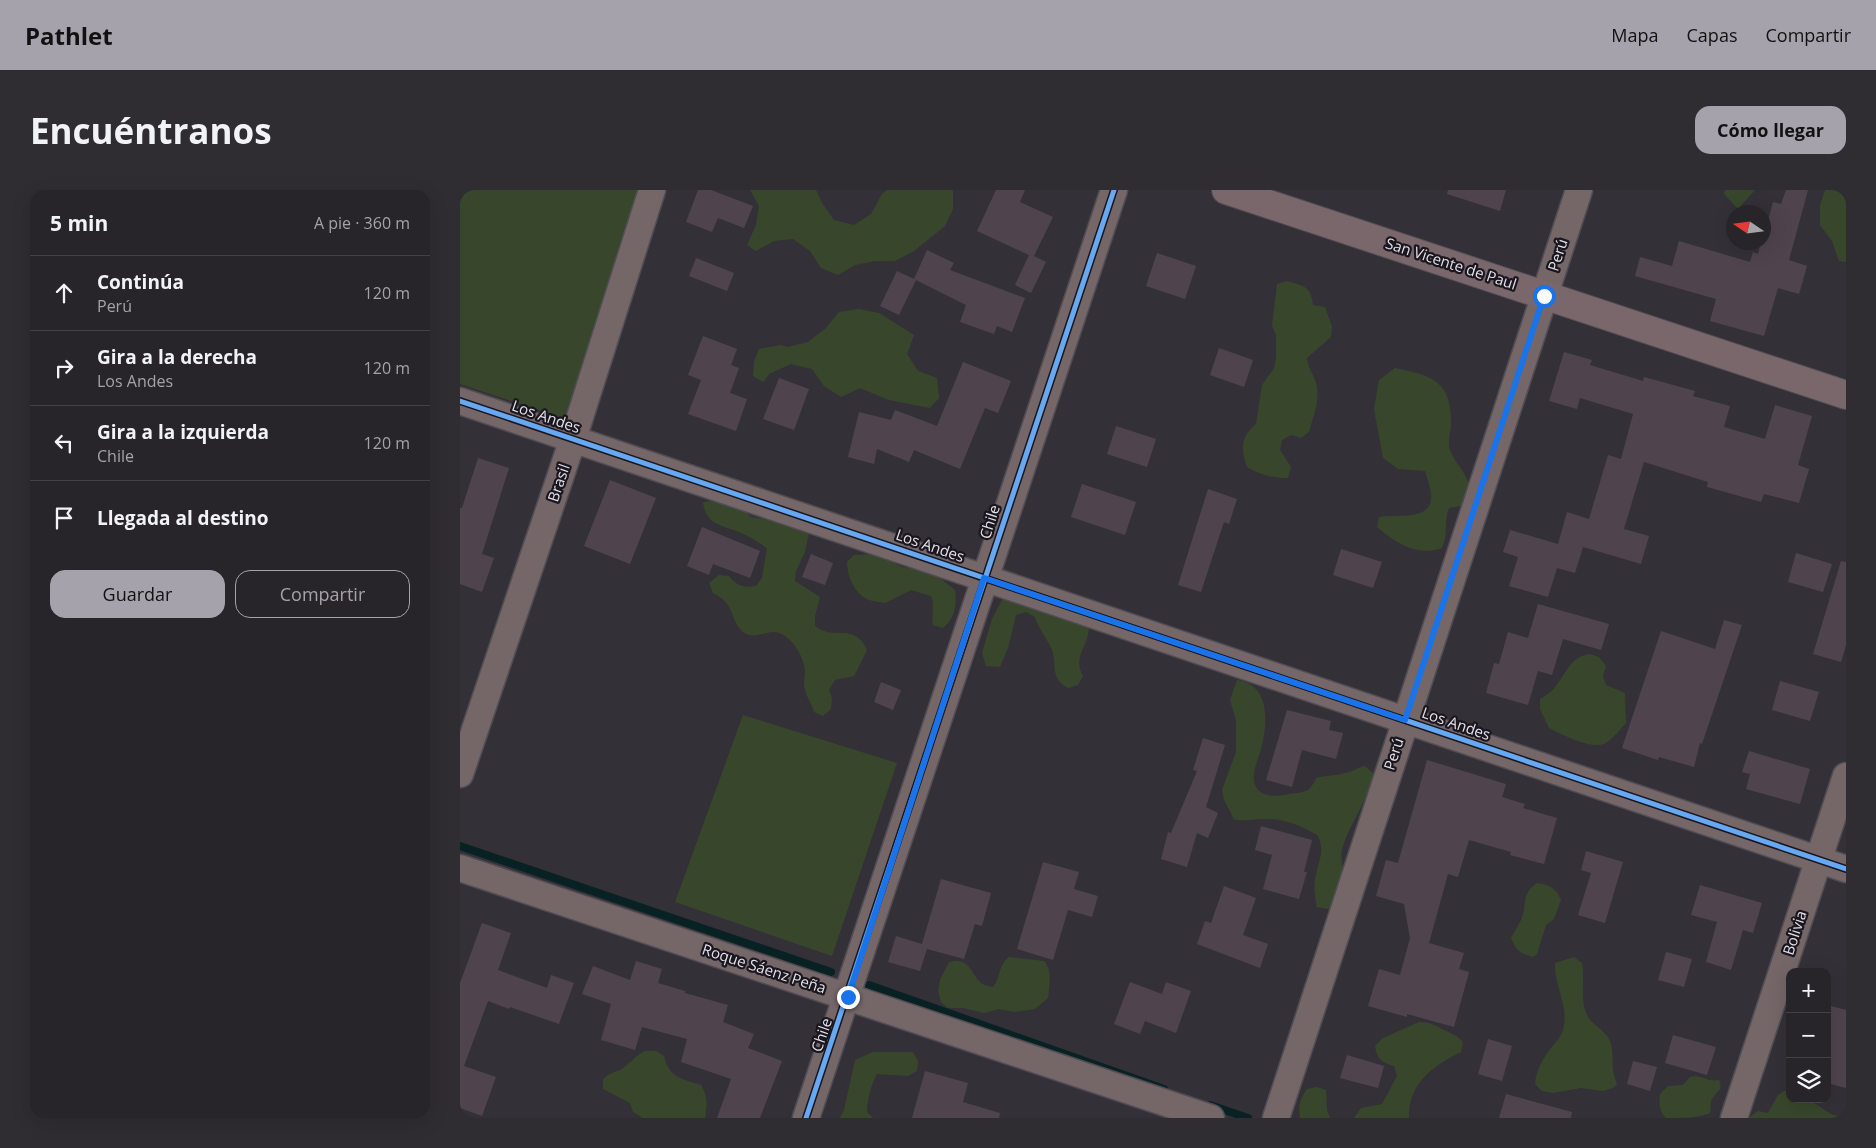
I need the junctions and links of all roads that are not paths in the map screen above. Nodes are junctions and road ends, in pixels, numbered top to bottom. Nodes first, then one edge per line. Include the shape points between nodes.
1 (652, 190) edge
2 (1114, 190) edge
3 (1226, 190) edge
4 (1579, 190) edge
5 (1544, 296) junction
6 (1846, 395) edge
7 (460, 401) edge
8 (573, 439) junction
9 (984, 578) junction
10 (1405, 720) junction
11 (460, 774) edge
12 (1846, 776) edge
13 (1819, 859) junction
14 (460, 868) edge
15 (1846, 869) edge
16 (848, 997) junction
17 (806, 1118) edge
18 (1211, 1118) edge
19 (1276, 1118) edge
20 (1734, 1118) edge

1 - 8 street, Brasil
2 - 9 street, Chile
3 - 5 street, San Vicente de Paul
4 - 5 street, Perú
5 - 6 street, San Vicente de Paul
5 - 10 street, Perú
7 - 8 street, Los Andes
8 - 9 street, Los Andes
8 - 11 street, Brasil
9 - 10 street, Los Andes
9 - 16 street, Chile
10 - 13 street, Los Andes
10 - 19 street, Perú
12 - 13 street, Bolivia
13 - 15 street, Los Andes
13 - 20 street, Bolivia
14 - 16 street, Roque Sáenz Peña
16 - 17 street, Chile
16 - 18 street, Roque Sáenz Peña

